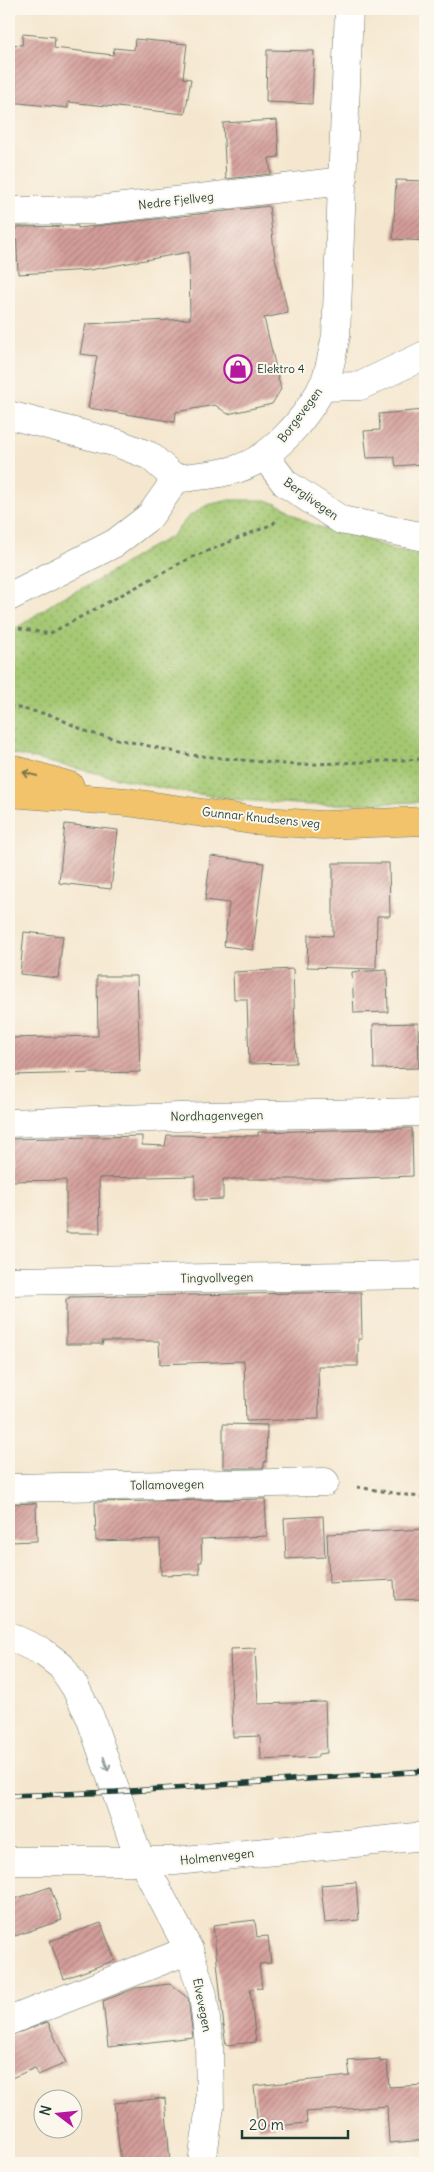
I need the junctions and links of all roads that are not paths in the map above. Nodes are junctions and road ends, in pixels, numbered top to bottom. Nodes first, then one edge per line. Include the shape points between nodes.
1 (349, 9) edge
2 (344, 181) junction
3 (9, 211) edge
4 (425, 355) edge
5 (322, 387) junction
6 (9, 415) edge
7 (265, 456) junction
8 (176, 479) junction
9 (425, 538) edge
10 (9, 597) edge
11 (9, 768) edge
12 (9, 793) edge
13 (127, 802) junction
14 (425, 821) edge
15 (425, 1112) edge
16 (9, 1123) edge
17 (425, 1275) edge
18 (9, 1280) edge
19 (325, 1482) road end
20 (9, 1488) edge
21 (9, 1636) edge
22 (9, 1652) edge
23 (43, 1652) junction
24 (425, 1836) edge
25 (141, 1860) junction
26 (9, 1861) edge
27 (189, 1950) junction
28 (9, 2021) edge
29 (202, 2163) edge

1 - 2 street, Borgevegen
2 - 3 street, Nedre Fjellveg via 98,210
2 - 5 street, Borgevegen via 336,336
4 - 5 street via 360,386
5 - 7 street, Borgevegen via 297,423
6 - 8 street via 142,452
7 - 8 street, Borgevegen via 237,469
7 - 9 street, Berglivegen via 285,483 341,520
8 - 10 street via 150,516 115,543
13 -> 11 main road, Gunnar Knudsens veg
12 - 13 main road, Gunnar Knudsens veg
13 - 14 main road, Gunnar Knudsens veg via 251,820 322,825
15 - 16 street, Nordhagenvegen
17 - 18 street, Tingvollvegen
19 - 20 street, Tollamovegen
21 - 23 street, Elvevegen
22 - 23 street
23 -> 25 street, Elvevegen via 61,1666 90,1717
24 - 25 street, Holmenvegen via 175,1861
25 - 26 street, Holmenvegen
25 - 27 street, Elvevegen
27 - 28 street
27 - 29 street, Elvevegen via 202,1995 209,2043 210,2106

